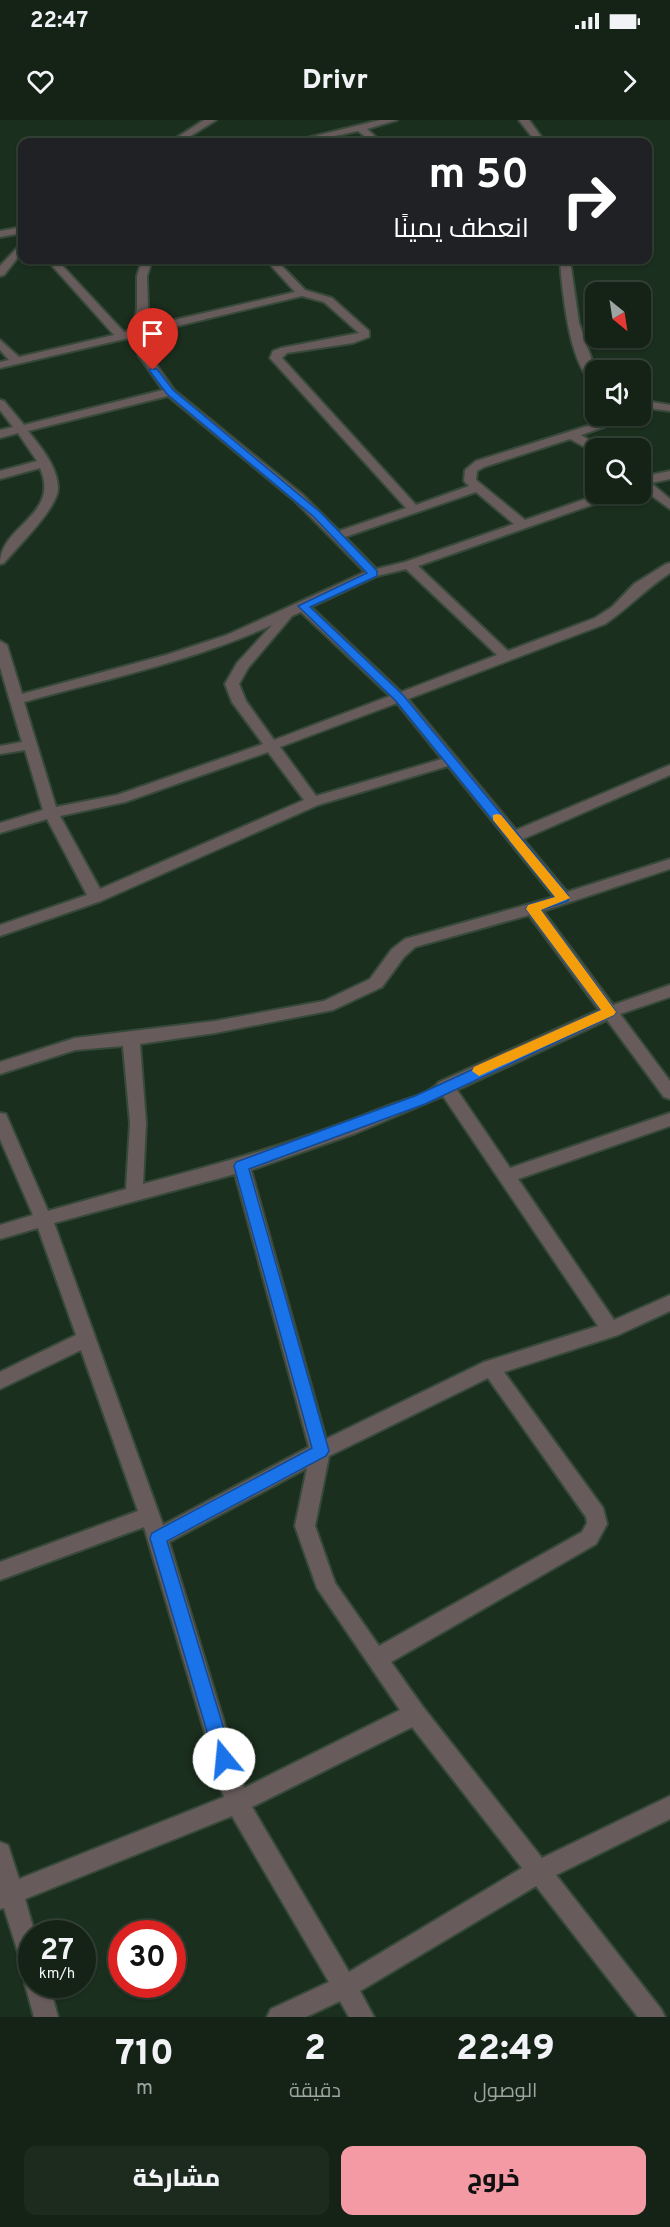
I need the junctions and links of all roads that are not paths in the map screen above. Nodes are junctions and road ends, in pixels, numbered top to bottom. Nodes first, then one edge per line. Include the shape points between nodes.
1 (211, 120) edge
2 (392, 120) edge
3 (524, 120) edge
4 (359, 127) junction
5 (182, 138) edge
6 (313, 138) edge
7 (372, 138) edge
8 (538, 138) edge
9 (18, 231) edge
10 (0, 234) edge
11 (18, 251) edge
12 (56, 264) edge
13 (145, 264) edge
14 (275, 264) edge
15 (566, 264) edge
16 (0, 273) edge
17 (302, 293) junction
18 (138, 332) junction
19 (121, 336) junction
20 (0, 343) edge
21 (16, 361) junction
22 (585, 362) edge
23 (0, 365) edge
24 (170, 392) junction
25 (0, 403) edge
26 (651, 405) edge
27 (670, 408) edge
28 (597, 426) edge
29 (20, 429) junction
30 (0, 434) edge
31 (571, 434) junction
32 (585, 443) edge
33 (44, 463) junction
34 (0, 475) edge
35 (670, 475) edge
36 (651, 479) edge
37 (479, 487) junction
38 (651, 489) edge
39 (585, 503) edge
40 (670, 505) edge
41 (413, 509) junction
42 (523, 525) junction
43 (337, 536) junction
44 (0, 560) edge
45 (409, 565) junction
46 (670, 567) edge
47 (374, 573) junction
48 (297, 609) junction
49 (0, 645) edge
50 (506, 657) junction
51 (3, 662) edge
52 (399, 697) junction
53 (15, 700) junction
54 (29, 745) junction
55 (273, 746) junction
56 (0, 750) edge
57 (450, 761) junction
58 (670, 770) edge
59 (313, 802) junction
60 (51, 813) junction
61 (0, 828) edge
62 (513, 837) junction
63 (670, 864) edge
64 (96, 897) junction
65 (563, 898) junction
66 (533, 909) junction
67 (0, 931) edge
68 (670, 991) edge
69 (609, 1012) junction
70 (131, 1039) junction
71 (0, 1068) edge
72 (445, 1086) junction
73 (670, 1093) edge
74 (0, 1119) edge
75 (670, 1119) edge
76 (241, 1166) junction
77 (506, 1176) junction
78 (135, 1193) junction
79 (44, 1221) junction
80 (0, 1232) edge
81 (670, 1303) edge
82 (612, 1330) junction
83 (87, 1338) junction
84 (491, 1368) junction
85 (0, 1381) edge
86 (321, 1451) junction
87 (150, 1516) junction
88 (158, 1538) junction
89 (0, 1571) edge
90 (376, 1659) junction
91 (415, 1714) junction
92 (237, 1803) junction
93 (670, 1807) edge
94 (0, 1853) edge
95 (538, 1871) junction
96 (6, 1895) edge
97 (18, 1926) edge
98 (345, 1987) junction
99 (41, 1998) edge
100 (46, 2017) edge
101 (279, 2017) edge
102 (362, 2017) edge
103 (653, 2017) edge

1 - 5 street
2 - 4 street
3 - 8 street
4 - 6 street
4 - 7 street
9 - 10 street
11 - 16 street
12 - 19 street
13 - 18 street via 140,274 143,315
14 - 17 street
15 - 22 street
17 - 18 street
17 - 41 street via 329,300 365,335 285,350 277,353 276,358
18 - 19 street
18 - 24 street via 141,351
19 - 21 street
20 - 21 street
21 - 23 street
24 - 29 street
24 - 43 street via 299,498
25 - 29 street
26 - 27 street
28 - 31 street
29 - 30 street
29 - 33 street
31 - 32 street
31 - 37 street via 480,464 471,470 470,481
33 - 34 street
33 - 44 street via 54,483 51,497
35 - 36 street
37 - 41 street
37 - 42 street
38 - 40 street
39 - 42 street
41 - 43 street
42 - 45 street
43 - 47 street
45 - 47 street
45 - 50 street
46 - 50 street via 639,587 600,621
47 - 48 street
48 - 52 street
48 - 53 street via 232,638 171,658
48 - 55 street via 242,666 232,684 239,702
49 - 51 street
50 - 52 street
51 - 53 street
52 - 55 street
52 - 57 street
53 - 54 street
54 - 56 street
54 - 60 street
55 - 59 street
55 - 60 street via 120,799
57 - 59 street
57 - 62 street
58 - 62 street
59 - 64 street
60 - 61 street
60 - 64 street
62 - 65 street
63 - 65 street
64 - 67 street
65 - 66 street
66 - 69 street
66 - 70 street via 410,943 376,983 327,1006
68 - 69 street
69 - 72 street
69 - 73 street
70 - 71 street via 75,1044
70 - 78 street via 138,1123
72 - 76 street via 386,1114
72 - 77 street
74 - 79 street
75 - 77 street
76 - 78 street
76 - 86 street
77 - 82 street
78 - 79 street
79 - 80 street
79 - 83 street
81 - 82 street
82 - 84 street
83 - 85 street
83 - 87 street
84 - 86 street
84 - 90 street via 596,1514 597,1524 589,1538
86 - 88 street
86 - 90 street via 305,1526 327,1588
87 - 88 street
87 - 89 street
88 - 92 street
90 - 91 street
91 - 92 street
91 - 95 street
92 - 96 street
92 - 98 street
93 - 95 street
94 - 96 street
95 - 98 street
95 - 103 street
96 - 97 street
98 - 101 street
98 - 102 street
99 - 100 street

